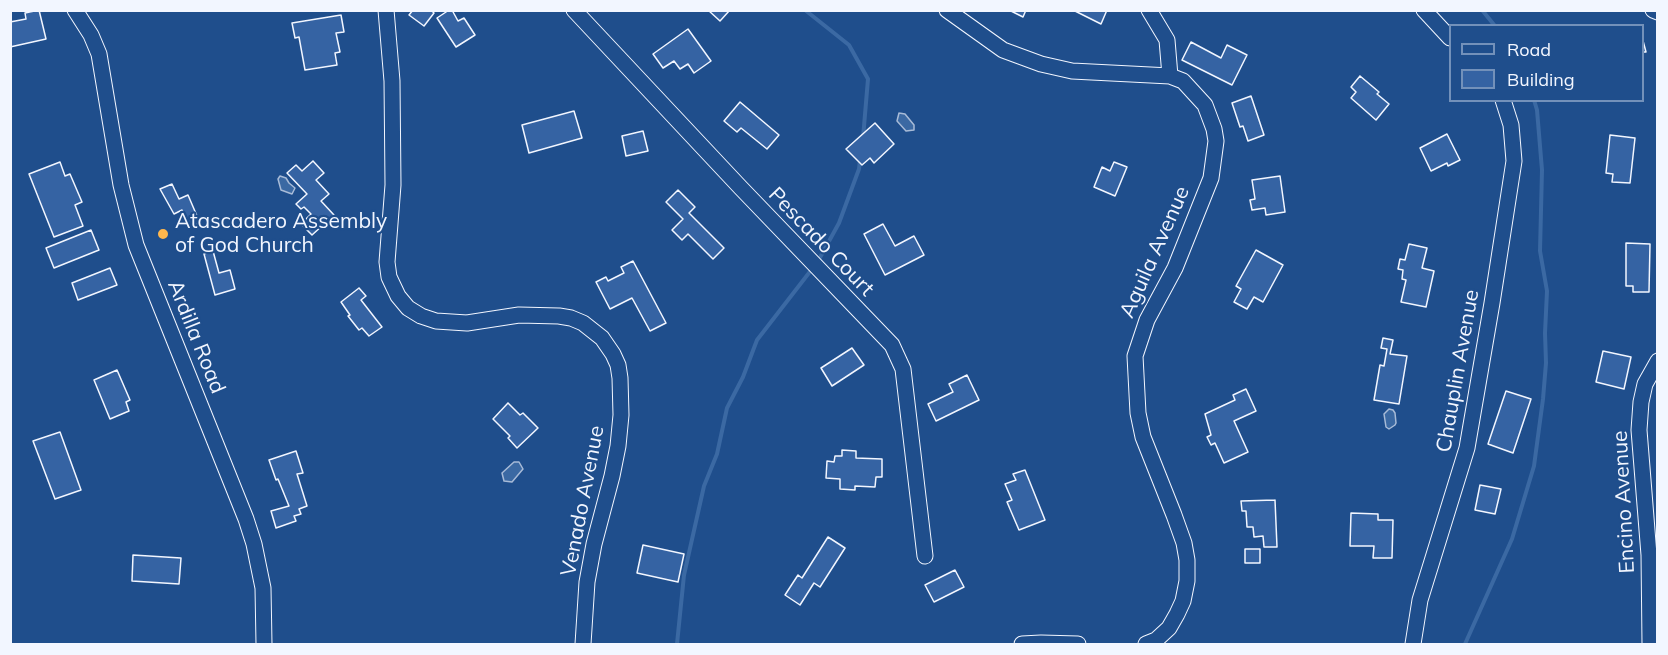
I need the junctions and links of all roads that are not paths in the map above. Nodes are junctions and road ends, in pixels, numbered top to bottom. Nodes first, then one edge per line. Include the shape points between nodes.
1 (75, 10) edge
2 (386, 10) edge
3 (574, 10) edge
4 (947, 10) edge
5 (1149, 10) edge
6 (1424, 10) edge
7 (1653, 10) edge
8 (1658, 12) edge
9 (1449, 37) edge
10 (1170, 76) junction
11 (1504, 102) edge
12 (1658, 362) edge
13 (925, 556) dead end
14 (264, 645) edge
15 (583, 645) edge
16 (1022, 645) edge
17 (1078, 645) edge
18 (1146, 645) edge
19 (1413, 645) edge
20 (1650, 645) edge

1 - 14 street, Ardilla Road via 99,54 121,185 136,245 254,544 263,588
2 - 15 street, Venado Avenue via 393,185 387,262 398,296 408,308 436,321 467,323 519,315 571,318 602,338 618,365 618,446 587,582
3 - 13 street, Pescado Court via 892,345 903,369
4 - 10 street via 1003,50 1041,64 1072,71
5 - 10 street via 1167,40
6 - 9 street
7 - 8 street
10 - 18 street, Aguila Avenue via 1184,81 1205,105 1216,141 1210,178 1135,356 1143,437 1187,560 1187,581 1177,614 1169,628
11 - 19 street, Chauplin Avenue via 1511,125 1514,160 1492,303 1467,448 1420,600
12 - 20 street, Encino Avenue via 1645,384 1639,430 1649,555
16 - 17 street

